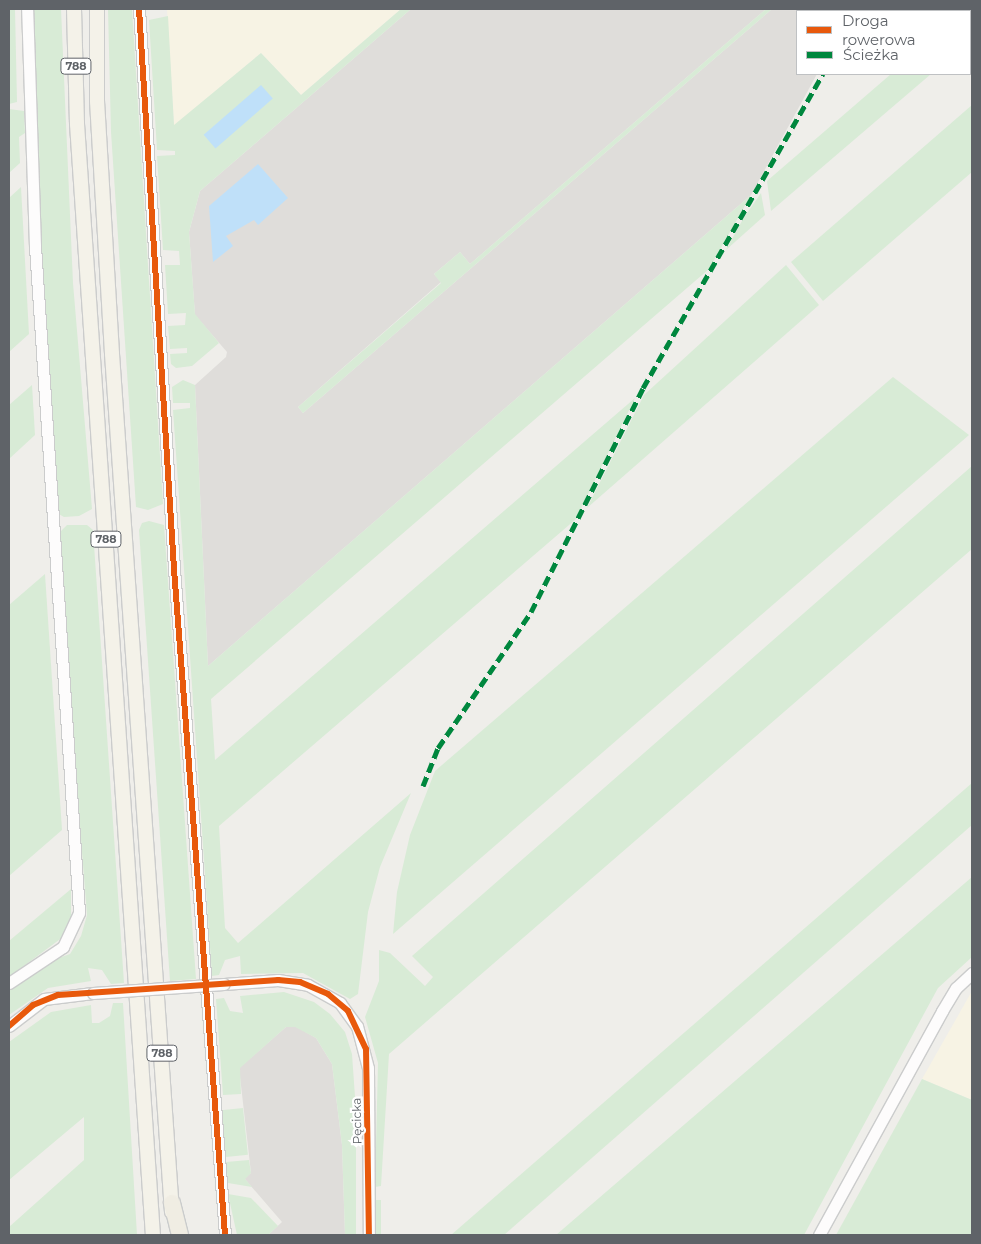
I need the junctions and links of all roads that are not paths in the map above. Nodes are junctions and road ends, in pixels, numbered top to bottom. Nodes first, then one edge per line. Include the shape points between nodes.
1 (27, 9) edge
2 (74, 9) edge
3 (97, 9) edge
4 (138, 9) edge
5 (972, 973) edge
6 (9, 983) edge
7 (9, 1026) edge
8 (172, 1203) junction
9 (152, 1206) junction
10 (149, 1235) edge
11 (153, 1235) edge
12 (173, 1235) edge
13 (180, 1235) edge
14 (225, 1235) edge
15 (369, 1235) edge
16 (819, 1235) edge

1 - 6 street via 35,246 79,912 63,947
2 - 9 main road, 788 via 77,124
3 - 8 main road, 788 via 97,101 108,286
4 - 14 street via 176,589
5 - 16 street via 956,988 942,1011
7 - 15 street, Pęcicka, bridge via 44,999 93,993 300,982 328,994 348,1011 362,1038 367,1058
8 - 12 main road, 788
8 - 13 highway
9 - 10 main road
9 - 11 main road, 788

